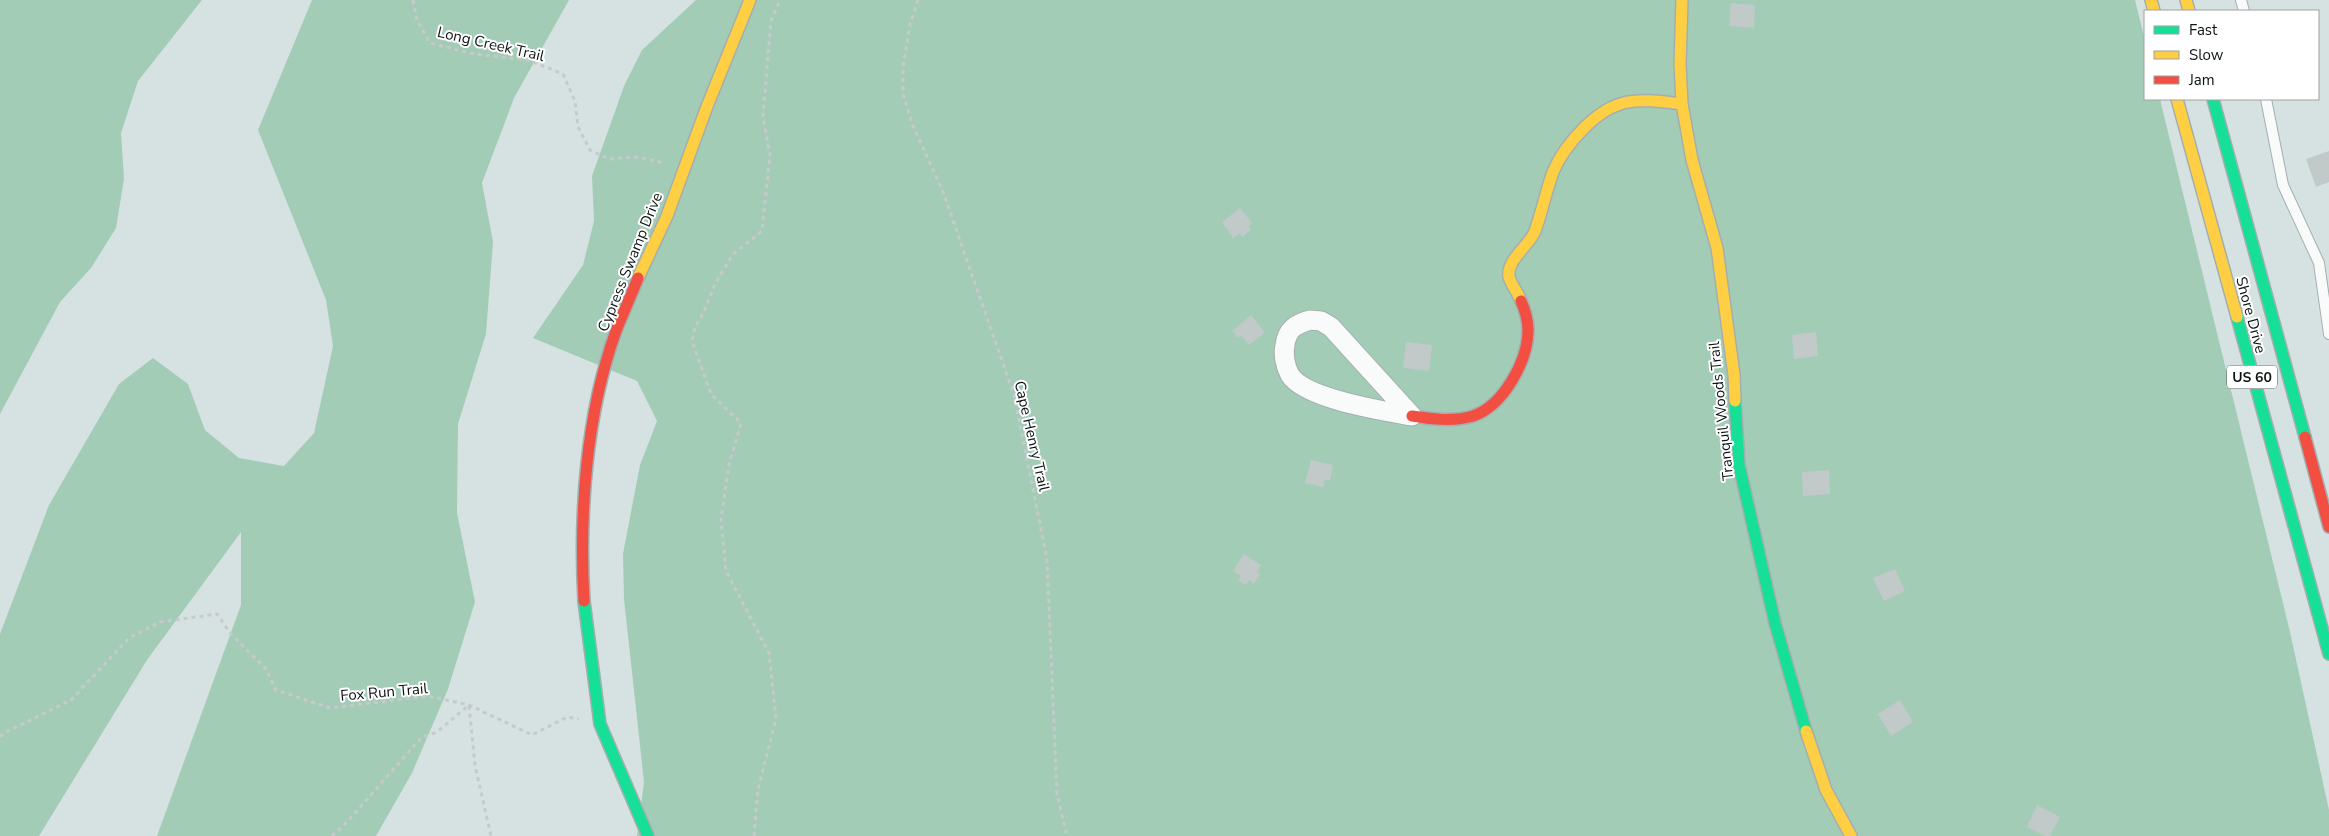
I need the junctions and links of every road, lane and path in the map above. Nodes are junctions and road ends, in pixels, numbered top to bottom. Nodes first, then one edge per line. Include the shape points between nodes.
1 (413, 0) edge
2 (750, 0) edge
3 (780, 0) edge
4 (918, 0) edge
5 (1682, 0) edge
6 (2177, 100) edge
7 (2213, 100) edge
8 (2266, 100) edge
9 (1682, 104) junction
10 (684, 167) junction
11 (2320, 263) junction
12 (2329, 270) edge
13 (2329, 334) edge
14 (1412, 416) junction
15 (2329, 527) edge
16 (2329, 654) edge
17 (469, 705) junction
18 (600, 724) junction
19 (0, 737) edge
20 (332, 836) edge
21 (491, 836) edge
22 (648, 836) edge
23 (754, 836) edge
24 (1067, 836) edge
25 (1851, 836) edge

1 - 10 path, Long Creek Trail via 417,20 430,43 474,54 528,60 563,74 575,101 578,127 590,150 608,159 638,157
2 - 10 main road, Cypress Swamp Drive
3 - 23 path via 771,21 763,116 770,155 762,231 734,254 715,284 692,341 711,394 741,423 729,464 721,519 726,571 769,653 776,719 758,789
4 - 24 path, Cape Henry Trail via 910,24 903,68 903,94 913,126 942,188 1014,395 1047,559 1057,794
5 - 9 main road, Tranquil Woods Trail
6 - 16 main road, Shore Drive / US 60
7 - 15 main road, Shore Drive / US 60
8 - 11 lane via 2283,185
9 - 14 main road via 1618,103 1605,108 1572,138 1551,177 1534,233 1510,269 1509,276 1528,323 1528,338 1510,383 1497,402 1471,418 1456,421
9 - 25 main road, Tranquil Woods Trail via 1692,160 1717,248 1734,376 1739,465 1749,513 1775,623 1808,740 1826,790
10 - 18 main road, Cypress Swamp Drive via 667,216 616,332 600,389 588,455 582,560 585,613
11 - 12 lane
11 - 13 lane
14 - 14 street via 1331,326 1310,320 1290,330 1284,348 1290,376 1328,397
17 - 18 path, Fox Run Trail via 532,735 567,717
17 - 19 path, Fox Run Trail via 428,696 330,708 276,690 266,669 230,633 217,614 160,622 129,638 71,700 4,732
17 - 20 path via 437,732 421,738
17 - 21 path via 475,765
18 - 22 main road, Cypress Swamp Drive

